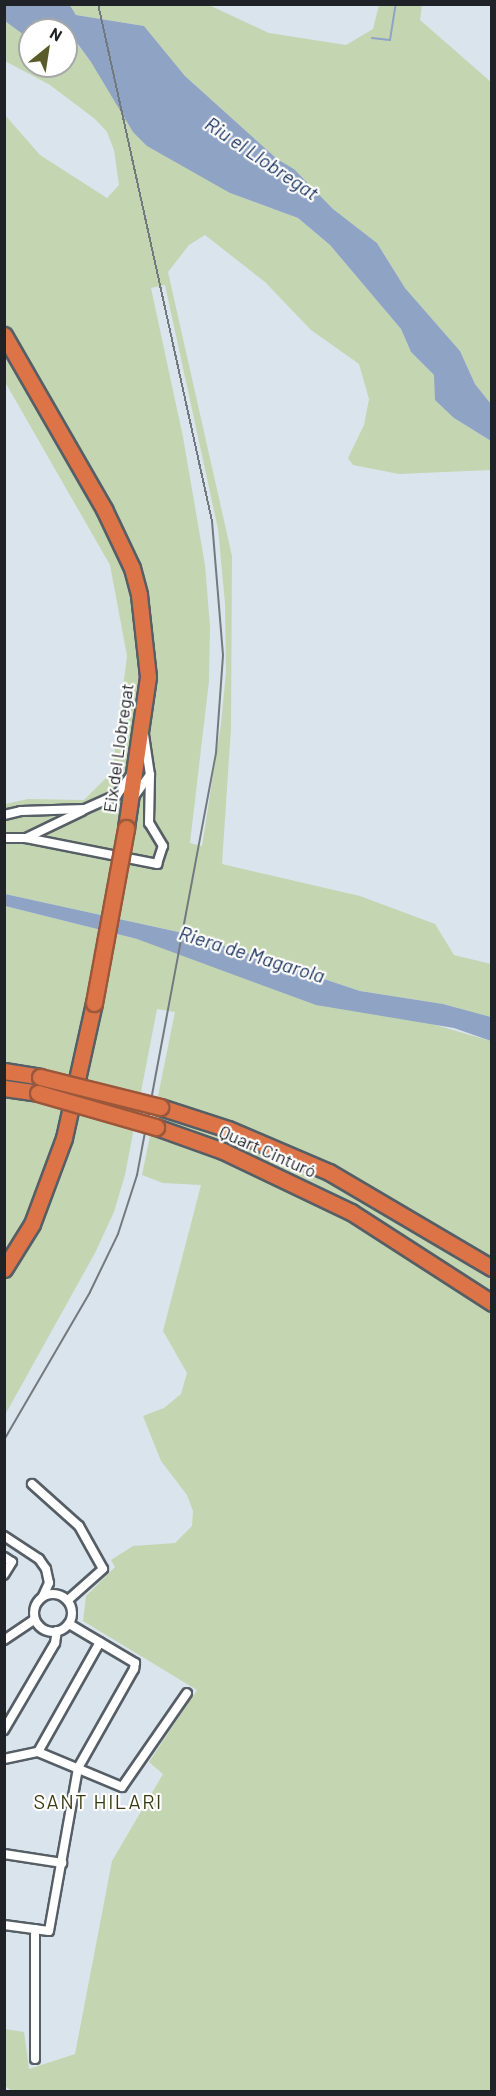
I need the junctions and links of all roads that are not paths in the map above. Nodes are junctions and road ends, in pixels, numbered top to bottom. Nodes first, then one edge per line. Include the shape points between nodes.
1 (4, 335) edge
2 (144, 771) junction
3 (117, 795) junction
4 (131, 804) junction
5 (85, 809) junction
6 (4, 815) edge
7 (4, 838) edge
8 (26, 838) junction
9 (4, 1071) edge
10 (4, 1088) edge
11 (45, 1191) junction
12 (4, 1257) edge
13 (492, 1268) edge
14 (4, 1269) edge
15 (492, 1303) edge
16 (32, 1484) dead end
17 (4, 1536) edge
18 (4, 1557) edge
19 (4, 1575) edge
20 (43, 1596) junction
21 (68, 1600) junction
22 (35, 1619) junction
23 (69, 1624) junction
24 (57, 1631) junction
25 (8, 1639) edge
26 (100, 1642) junction
27 (4, 1649) edge
28 (187, 1693) dead end
29 (4, 1730) edge
30 (38, 1752) junction
31 (4, 1759) edge
32 (78, 1768) junction
33 (4, 1854) edge
34 (62, 1863) junction
35 (4, 1925) edge
36 (35, 1929) junction
37 (35, 2060) dead end

1 - 2 highway, Eix del Llobregat via 104,508 132,568 148,654
2 - 3 street
2 - 4 highway, Eix del Llobregat
2 - 8 street via 148,823 163,846 157,864
3 - 4 street
3 - 5 street
4 - 11 highway, Eix del Llobregat, bridge via 94,1003 64,1138
5 - 6 street
5 - 8 street
7 - 8 street
9 - 13 highway, Quart Cinturó, bridge via 160,1107 228,1129 361,1188
10 - 15 highway, Quart Cinturó, bridge via 38,1093 223,1151 351,1212
11 - 12 highway, Eix del Llobregat
11 - 14 highway, Eix del Llobregat via 32,1224
16 - 21 street via 79,1526 103,1569
17 - 20 street via 39,1559 46,1569 49,1583
18 - 19 street via 12,1562
20 - 21 street via 59,1594
20 - 22 street via 35,1606
21 - 23 street via 73,1612
22 - 24 street via 44,1629
22 - 25 street
23 - 24 street
23 - 26 street
24 - 29 street via 55,1643
25 - 27 street
26 - 30 street
26 - 32 street via 135,1663 134,1669
28 - 32 street via 122,1787
30 - 31 street
30 - 32 street
32 - 34 street
33 - 34 street
34 - 36 street via 49,1931
35 - 36 street
36 - 37 street

